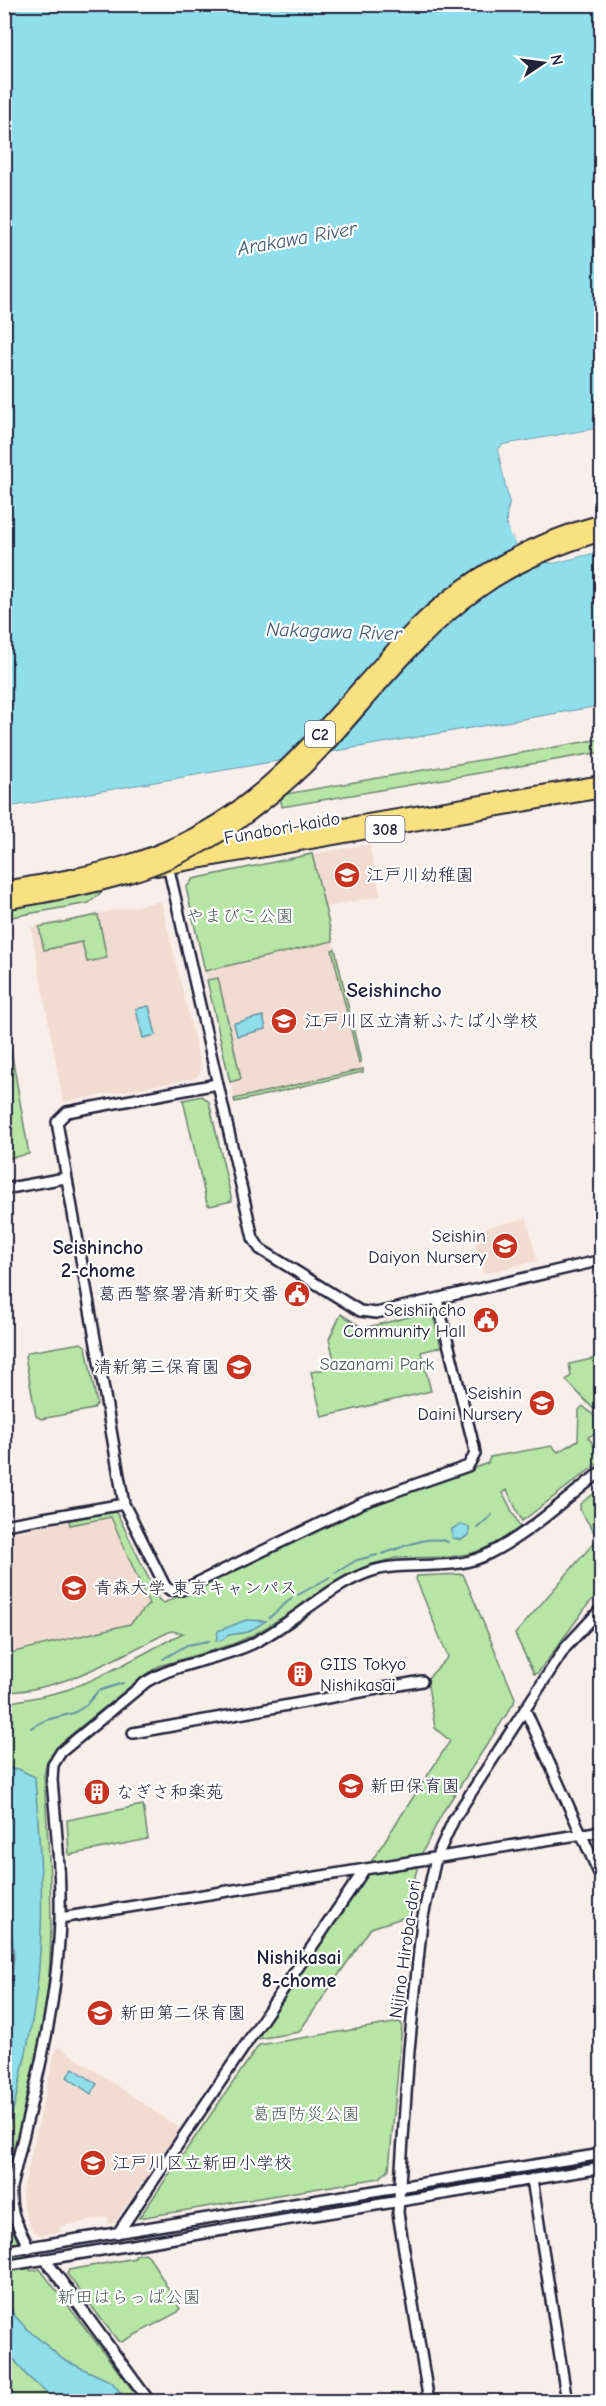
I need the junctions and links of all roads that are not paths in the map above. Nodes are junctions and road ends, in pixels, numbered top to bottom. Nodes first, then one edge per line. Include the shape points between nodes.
1 (602, 522) edge
2 (602, 533) edge
3 (602, 782) edge
4 (602, 791) edge
5 (167, 861) junction
6 (4, 887) edge
7 (4, 896) edge
8 (4, 902) edge
9 (218, 1084) junction
10 (65, 1178) junction
11 (4, 1189) edge
12 (602, 1260) edge
13 (437, 1299) junction
14 (602, 1471) edge
15 (124, 1503) junction
16 (4, 1525) edge
17 (602, 1608) edge
18 (422, 1682) dead end
19 (525, 1709) junction
20 (133, 1733) dead end
21 (602, 1831) edge
22 (582, 1835) junction
23 (435, 1858) junction
24 (363, 1870) junction
25 (602, 1880) edge
26 (60, 1918) junction
27 (602, 2154) edge
28 (602, 2168) edge
29 (532, 2179) junction
30 (400, 2187) junction
31 (398, 2201) junction
32 (118, 2233) junction
33 (29, 2248) junction
34 (4, 2251) edge
35 (45, 2259) junction
36 (4, 2266) edge
37 (150, 2402) edge
38 (429, 2402) edge
39 (567, 2402) edge

1 - 6 highway, C2, bridge via 514,554 451,595 414,628 288,766 221,820 175,846 130,864
2 - 8 highway, C2, bridge via 520,565 458,605 414,646 322,750 238,822 202,845 121,879
3 - 5 main road, Funabori-kaido / 308
4 - 5 main road, Funabori-kaido / 308
5 - 6 main road, Funabori-kaido / 308
5 - 7 main road, Funabori-kaido / 308
5 - 9 street
9 - 10 street via 63,1114 56,1128
9 - 13 street via 253,1238 260,1249 360,1311 376,1313
10 - 11 street
10 - 15 street
12 - 13 street
13 - 15 street via 474,1447 475,1454 468,1466 362,1503 182,1590 170,1590 161,1581
14 - 26 street via 521,1534 482,1557 392,1567 361,1575 250,1645 160,1673 61,1752 53,1765 52,1780
15 - 16 street
17 - 19 street, Nijino Hiroba-dori via 565,1648
18 - 20 street
19 - 22 street
19 - 23 street, Nijino Hiroba-dori via 454,1820
21 - 22 street
22 - 23 street
22 - 25 street
23 - 24 street
23 - 30 street, Nijino Hiroba-dori via 422,1921
24 - 26 street
24 - 32 street
26 - 33 street via 47,2035 11,2187 14,2221
27 - 30 street
28 - 29 street
29 - 31 street
29 - 39 street
30 - 31 street, Nijino Hiroba-dori
30 - 32 street
31 - 35 street
31 - 38 street, Nijino Hiroba-dori
32 - 33 street
33 - 34 street
35 - 36 street
35 - 37 street

